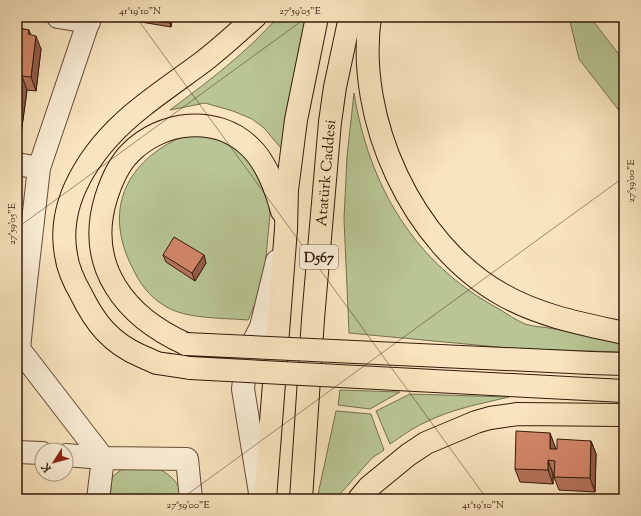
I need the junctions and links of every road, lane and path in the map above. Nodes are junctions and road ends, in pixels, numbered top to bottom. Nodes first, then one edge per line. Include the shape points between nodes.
1 (58, 17) edge
2 (254, 17) edge
3 (317, 17) edge
4 (350, 17) edge
5 (370, 17) edge
6 (90, 20) edge
7 (17, 164) edge
8 (39, 168) junction
9 (286, 229) junction
10 (20, 299) edge
11 (624, 333) edge
12 (18, 353) edge
13 (624, 364) edge
14 (624, 392) edge
15 (624, 415) edge
16 (17, 452) edge
17 (34, 453) edge
18 (74, 456) edge
19 (103, 458) junction
20 (98, 499) edge
21 (191, 499) edge
22 (261, 499) edge
23 (265, 499) edge
24 (301, 499) edge
25 (359, 499) edge

1 - 6 street
2 - 14 highway, bridge via 204,61 124,121 99,149 73,192 64,238 66,255 70,271 90,313 102,329 126,349 156,362 190,368
3 - 9 highway, D567 via 296,120
4 - 24 highway, Atatürk Caddesi / D567 via 330,122
5 - 11 highway via 368,72 371,97 380,131 398,177 430,230 467,270 502,295 548,314
6 - 8 street
7 - 8 street
8 - 10 street
9 - 13 highway, bridge via 279,198 265,166 250,146 226,131 205,125 181,126 161,132 139,144 129,154 114,177 104,207 100,236 112,281 130,306 159,331 186,344
9 - 22 street via 262,327 247,354 243,389
9 - 23 highway, D567
10 - 12 street
12 - 19 street
15 - 25 highway via 518,414 476,422 426,443 369,487
16 - 17 street
18 - 19 street
19 - 20 street
19 - 21 street via 188,459

